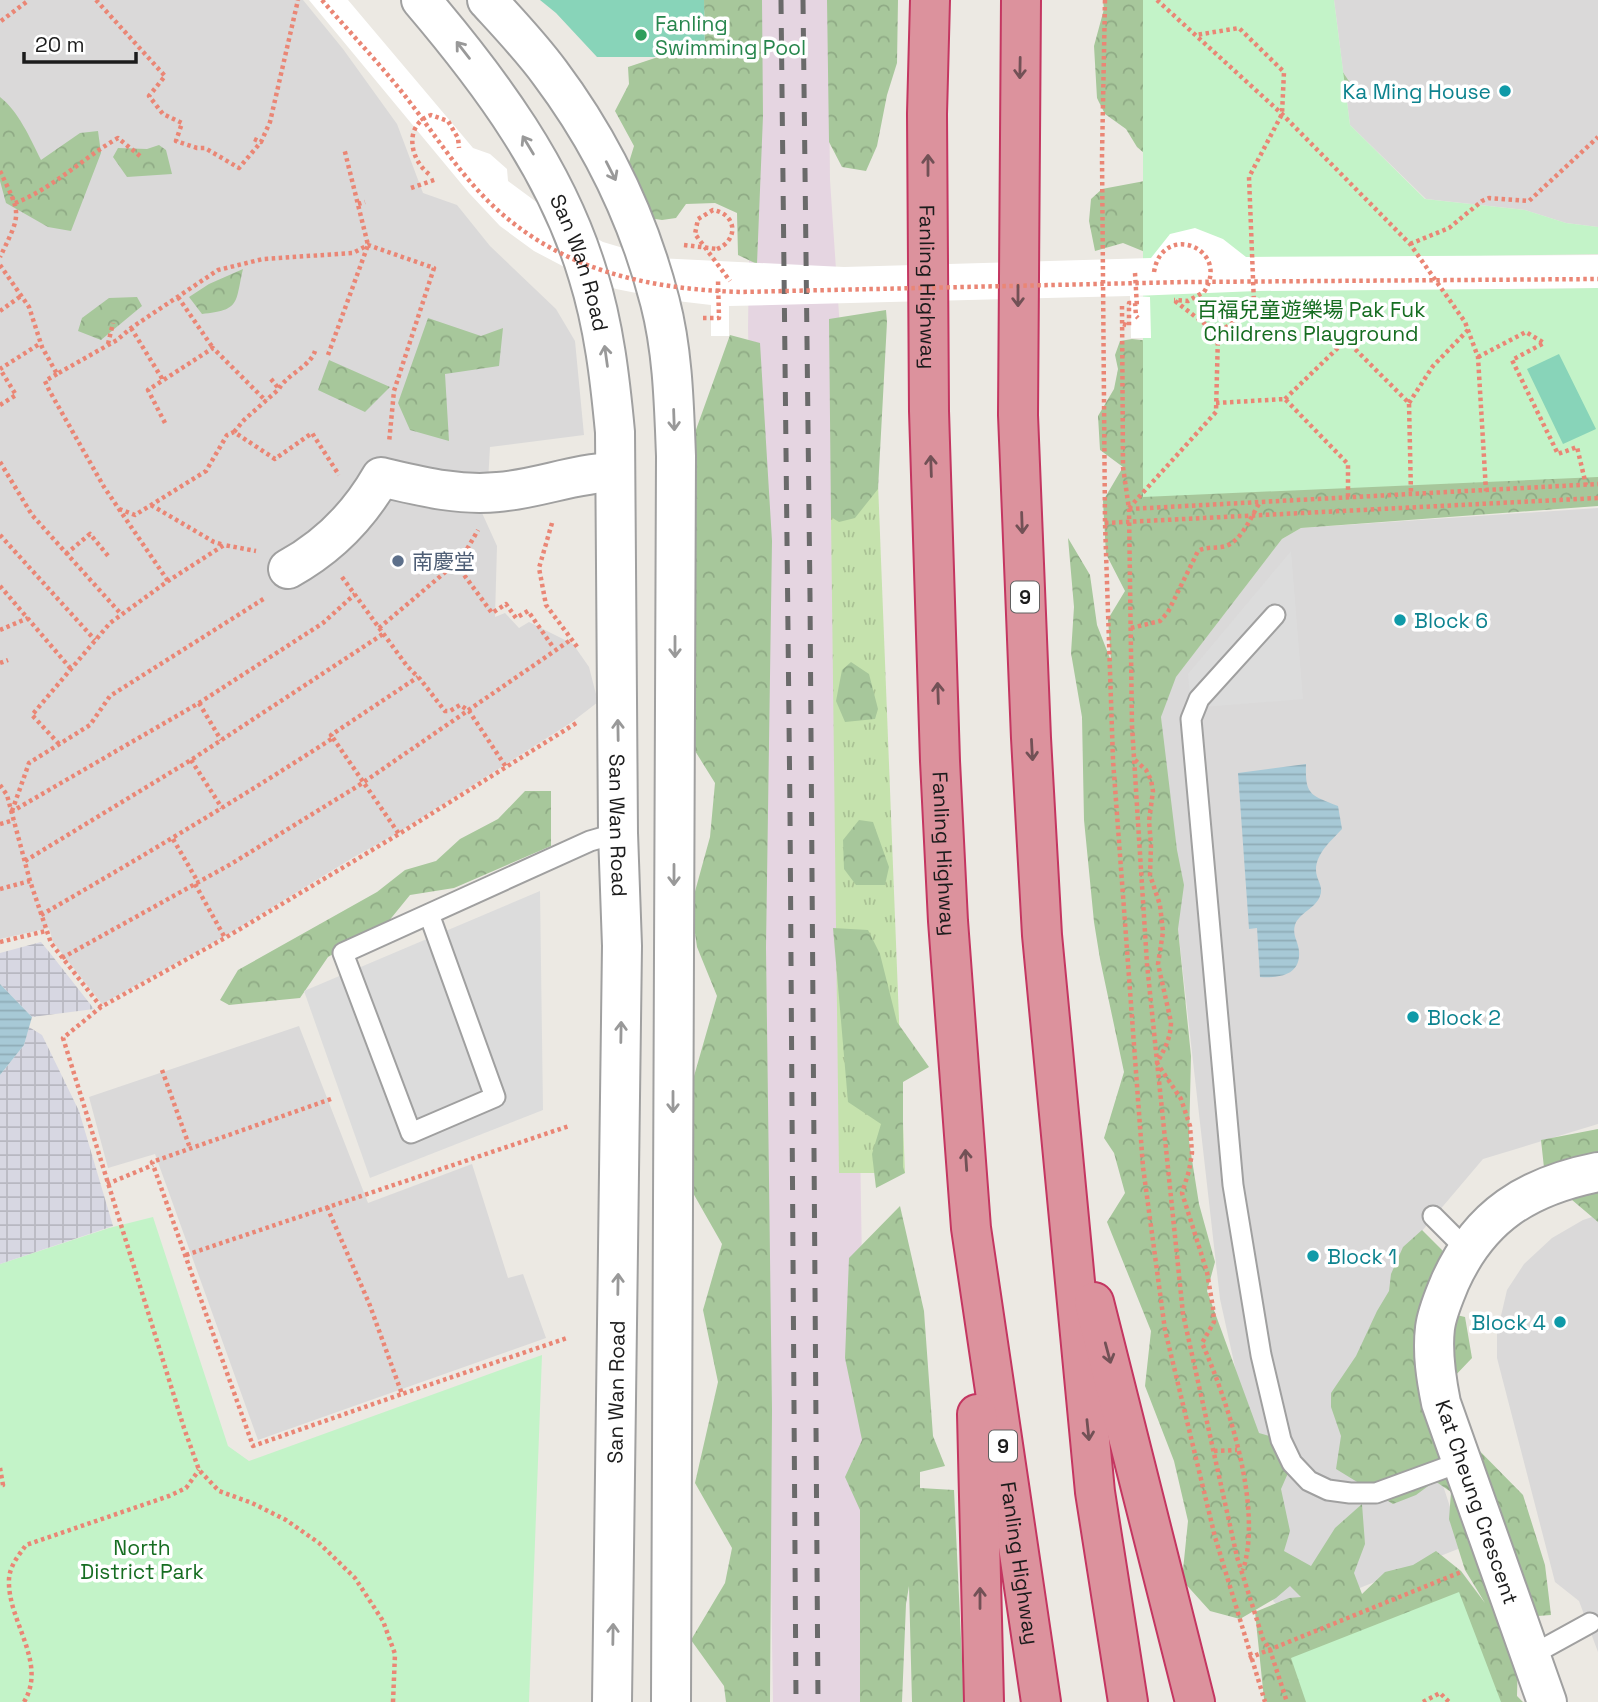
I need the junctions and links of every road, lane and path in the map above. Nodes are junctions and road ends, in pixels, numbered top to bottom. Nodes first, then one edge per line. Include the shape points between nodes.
1 (29, 0) edge
2 (96, 0) edge
3 (298, 0) edge
4 (322, 0) edge
5 (421, 0) edge
6 (487, 0) edge
7 (930, 0) edge
8 (1021, 0) edge
9 (1105, 0) edge
10 (1157, 0) edge
11 (0, 20) edge
12 (1196, 35) junction
13 (1282, 114) junction
14 (1598, 137) edge
15 (254, 139) dead end
16 (261, 142) junction
17 (344, 148) dead end
18 (459, 148) dead end
19 (140, 156) dead end
20 (0, 171) edge
21 (429, 174) dead end
22 (437, 179) dead end
23 (411, 188) dead end
24 (365, 202) dead end
25 (15, 203) junction
26 (358, 204) junction
27 (1410, 244) junction
28 (368, 245) junction
29 (684, 245) dead end
30 (0, 257) edge
31 (0, 265) edge
32 (1154, 272) dead end
33 (1135, 273) dead end
34 (1598, 279) edge
35 (718, 280) dead end
36 (730, 281) dead end
37 (1136, 282) junction
38 (720, 291) junction
39 (21, 296) junction
40 (178, 297) junction
41 (1122, 306) dead end
42 (0, 311) edge
43 (695, 318) dead end
44 (113, 323) dead end
45 (1122, 324) junction
46 (131, 327) junction
47 (1468, 330) junction
48 (1218, 334) junction
49 (41, 343) junction
50 (107, 344) junction
51 (213, 348) junction
52 (315, 351) dead end
53 (328, 355) dead end
54 (1478, 357) junction
55 (57, 374) junction
56 (271, 379) dead end
57 (163, 380) junction
58 (279, 389) junction
59 (1285, 399) junction
60 (266, 401) junction
61 (1216, 403) junction
62 (1409, 403) junction
63 (0, 405) edge
64 (165, 423) dead end
65 (234, 432) junction
66 (0, 462) edge
67 (615, 472) junction
68 (565, 479) junction
69 (1598, 484) edge
70 (1586, 485) junction
71 (1486, 491) junction
72 (489, 492) junction
73 (371, 493) junction
74 (1411, 495) junction
75 (1348, 498) junction
76 (1598, 498) edge
77 (1260, 502) junction
78 (151, 505) junction
79 (119, 509) junction
80 (1129, 509) junction
81 (1252, 515) junction
82 (1129, 522) junction
83 (1105, 523) junction
84 (0, 535) edge
85 (227, 546) junction
86 (66, 554) junction
87 (109, 556) dead end
88 (304, 559) junction
89 (456, 564) junction
90 (168, 581) junction
91 (0, 586) edge
92 (355, 594) junction
93 (121, 614) junction
94 (1275, 615) dead end
95 (28, 618) junction
96 (379, 628) junction
97 (1132, 628) junction
98 (0, 629) edge
99 (383, 634) junction
100 (572, 639) junction
101 (95, 640) junction
102 (553, 647) dead end
103 (585, 656) dead end
104 (8, 660) dead end
105 (0, 663) edge
106 (71, 669) junction
107 (418, 677) junction
108 (199, 703) junction
109 (469, 710) junction
110 (580, 721) dead end
111 (333, 738) junction
112 (221, 740) junction
113 (60, 744) junction
114 (191, 760) junction
115 (1135, 760) junction
116 (506, 767) junction
117 (364, 781) junction
118 (0, 785) edge
119 (222, 808) junction
120 (11, 812) junction
121 (13, 820) junction
122 (0, 824) edge
123 (618, 833) junction
124 (399, 834) junction
125 (173, 839) junction
126 (1140, 845) junction
127 (1151, 845) junction
128 (25, 860) junction
129 (30, 881) junction
130 (196, 883) junction
131 (0, 889) edge
132 (429, 914) junction
133 (41, 915) junction
134 (46, 931) junction
135 (225, 938) junction
136 (0, 942) edge
137 (62, 957) junction
138 (101, 1007) junction
139 (1157, 1063) junction
140 (162, 1070) dead end
141 (331, 1099) dead end
142 (569, 1126) dead end
143 (191, 1149) junction
144 (153, 1165) junction
145 (1598, 1172) edge
146 (107, 1184) junction
147 (1065, 1192) junction
148 (327, 1207) junction
149 (1433, 1216) dead end
150 (971, 1228) junction
151 (1467, 1250) junction
152 (186, 1255) junction
153 (567, 1338) dead end
154 (1202, 1342) junction
155 (1190, 1345) junction
156 (402, 1394) junction
157 (1237, 1450) junction
158 (1214, 1451) junction
159 (1461, 1462) junction
160 (0, 1468) edge
161 (199, 1470) junction
162 (1, 1486) edge
163 (1465, 1570) dead end
164 (1242, 1573) junction
165 (1591, 1623) dead end
166 (1270, 1650) junction
167 (1530, 1656) junction
168 (1249, 1658) junction
169 (23, 1702) edge
170 (393, 1702) edge
171 (611, 1702) edge
172 (671, 1702) edge
173 (984, 1702) edge
174 (1041, 1702) edge
175 (1128, 1702) edge
176 (1195, 1702) edge
177 (1265, 1702) edge
178 (1287, 1702) edge
179 (1423, 1702) edge
180 (1450, 1702) edge
181 (1547, 1702) edge

1 - 11 path
2 - 16 path via 164,76 149,96 163,114 182,123 176,141 205,148 239,168
3 - 16 path via 270,122
4 - 38 path, bridge via 408,100 445,151 518,227 563,256 628,279
67 -> 5 street, San Wan Road via 606,349 573,233 538,161 502,103
6 -> 172 street via 550,72 610,168 648,262 669,352 676,456
150 -> 7 highway, Fanling Highway / 9 via 940,761 929,411
8 -> 147 highway, 9 via 1018,415 1042,935
9 - 83 path
10 - 12 path
12 - 13 path
12 - 13 path via 1239,29 1284,72
13 - 27 path
13 - 48 path via 1249,177 1254,304
14 - 27 path via 1529,201 1489,198 1449,228
15 - 16 path
17 - 26 path
18 - 21 path via 448,121 430,115 418,122 412,142 416,158
19 - 25 path via 118,138 32,197
20 - 25 path
22 - 23 path
24 - 26 path
25 - 30 path via 17,218
26 - 28 path
27 - 47 path
28 - 40 path via 353,253 263,259 218,270
28 - 53 path
28 - 73 path via 434,268 394,391 388,461
29 - 36 path, bridge via 717,249 730,241 734,231 726,215 713,211 698,219 695,234
31 - 39 path
32 - 48 path via 1160,254 1173,245 1191,245 1204,253 1211,273 1208,286 1194,299 1174,300
33 - 37 path
34 - 37 path, bridge
35 - 38 path, bridge
37 - 38 path, bridge
37 - 45 path via 1138,318 1135,303 1129,303 1129,326
38 - 43 path via 719,318
39 - 42 path
39 - 49 path
40 - 46 path
40 - 51 path
41 - 45 path
44 - 50 path
45 - 80 path via 1123,467
46 - 50 path
46 - 57 path
47 - 54 path
47 - 62 path via 1433,366
48 - 61 path
49 - 55 path
49 - 63 path via 0,369 16,395
50 - 55 path
51 - 57 path
51 - 60 path
52 - 58 path
54 - 70 path via 1526,332 1544,343 1512,360 1558,454 1577,447
54 - 71 path
55 - 79 path via 45,382
56 - 58 path
57 - 64 path via 148,390
58 - 60 path
59 - 61 path
59 - 62 path via 1346,341
59 - 75 path via 1348,464
60 - 65 path
61 - 80 path via 1216,412
62 - 74 path
65 - 73 path via 275,459 312,433
65 - 78 path via 227,435 206,471
66 - 86 path via 32,515
67 - 68 street
123 -> 67 street, San Wan Road
68 - 72 street
68 - 100 path via 539,568 546,604
69 - 70 path
70 - 71 path
71 - 74 path
72 - 73 street
72 - 89 path via 480,527
73 - 88 street via 345,528
74 - 75 path
75 - 77 path
76 - 81 path
77 - 80 path
77 - 81 path
78 - 79 path via 135,515
78 - 85 path
79 - 90 path
80 - 82 path
81 - 82 path
81 - 97 path via 1236,540 1198,551 1160,621
82 - 83 path
82 - 97 path
83 - 168 path via 1113,760 1143,1167 1165,1330 1214,1537
84 - 101 path
85 - 88 path
85 - 90 path
86 - 87 path via 90,534
86 - 93 path
88 - 92 path
88 - 113 path via 300,576 110,696 90,725
89 - 96 path
89 - 102 path via 492,613 506,604 516,618 528,611
90 - 93 path
91 - 95 path
92 - 96 path
92 - 108 path via 323,623
93 - 101 path
94 - 159 lane via 1199,699 1191,719 1233,1185 1261,1354 1281,1440 1292,1463 1309,1481 1328,1490 1376,1493
95 - 98 path
95 - 106 path
96 - 99 path
97 - 115 path
99 - 107 path
99 - 112 path
100 - 103 path
100 - 109 path
101 - 106 path
104 - 105 path
106 - 113 path via 32,715
107 - 109 path via 445,711 460,705
107 - 111 path via 331,735
108 - 112 path
108 - 120 path
109 - 116 path
109 - 117 path
110 - 116 path
111 - 117 path
111 - 119 path
112 - 114 path
113 - 120 path via 29,763
114 - 119 path
114 - 128 path
115 - 126 path
115 - 127 path via 1151,780
116 - 124 path
117 - 124 path
117 - 130 path
118 - 120 path
119 - 125 path
120 - 121 path
121 - 122 path
121 - 128 path
123 - 132 lane via 590,841
171 -> 123 street, San Wan Road via 622,946
124 - 135 path
125 - 130 path
125 - 133 path
126 - 127 path
126 - 139 path
127 - 139 path via 1150,875 1163,932 1158,964 1171,1022
128 - 129 path
129 - 131 path
129 - 133 path
130 - 135 path
130 - 137 path
132 - 132 lane via 343,953 411,1133 495,1097
133 - 134 path
134 - 136 path
134 - 137 path
135 - 138 path
137 - 138 path
138 - 146 path via 63,1038
139 - 154 path via 1181,1099 1190,1126 1192,1153 1182,1192 1208,1272 1214,1322
139 - 155 path
140 - 143 path
141 - 143 path
142 - 148 path
143 - 144 path
144 - 146 path
144 - 152 path
145 - 151 street, Kat Cheung Crescent via 1557,1182 1519,1199
146 - 161 path
147 -> 175 highway, 9 via 1095,1492
147 -> 176 highway
148 - 152 path
148 - 156 path
149 - 151 lane
173 -> 150 highway
150 - 174 highway, Fanling Highway / 9
151 - 159 street, Kat Cheung Crescent via 1442,1300 1434,1350 1441,1403
152 - 156 path via 253,1446
153 - 156 path
154 - 155 path
154 - 157 path
155 - 158 path
157 - 158 path
157 - 164 path via 1250,1522
158 - 164 path
159 - 167 street, Kat Cheung Crescent
160 - 162 path
161 - 169 path via 186,1488 169,1496 26,1545 9,1577 11,1601 32,1668
161 - 170 path via 219,1491 286,1520 319,1543 355,1578 383,1621 395,1654
163 - 166 path
164 - 166 path
165 - 167 lane
166 - 168 path
166 - 178 path
167 - 181 street, Kat Cheung Crescent
168 - 177 path
179 - 180 path via 1440,1693

